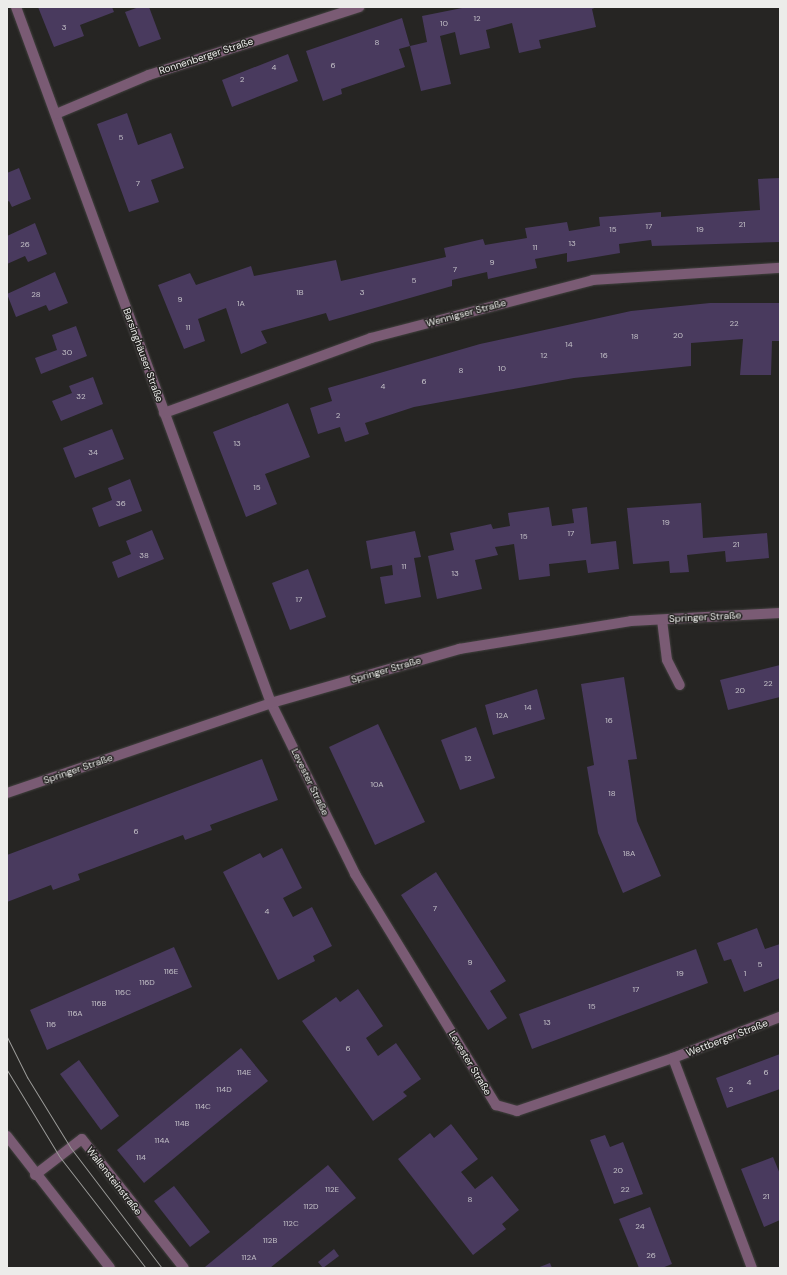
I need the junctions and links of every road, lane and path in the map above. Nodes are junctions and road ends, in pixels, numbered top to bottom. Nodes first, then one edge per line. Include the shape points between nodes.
1 (16, 7) edge
2 (359, 7) edge
3 (56, 114) junction
4 (780, 268) edge
5 (164, 413) junction
6 (780, 613) edge
7 (662, 620) junction
8 (680, 685) dead end
9 (271, 703) junction
10 (7, 793) edge
11 (780, 1017) edge
12 (673, 1058) junction
13 (7, 1136) edge
14 (35, 1175) junction
15 (110, 1268) edge
16 (184, 1268) edge
17 (752, 1268) edge

1 - 3 street, Barsinghäuser Straße
2 - 3 street, Ronnenberger Straße via 149,75
3 - 5 street, Barsinghäuser Straße
4 - 5 street, Wennigser Straße via 594,280 371,338
5 - 9 street, Barsinghäuser Straße
6 - 7 street, Springer Straße
7 - 8 street via 667,660
7 - 9 street, Springer Straße via 630,621 459,649
9 - 10 street, Springer Straße
9 - 12 street, Levester Straße via 355,874 496,1105 517,1111
11 - 12 street, Wettberger Straße
12 - 17 street
13 - 14 street
14 - 15 street
14 - 16 street, Wallensteinstraße via 82,1139

